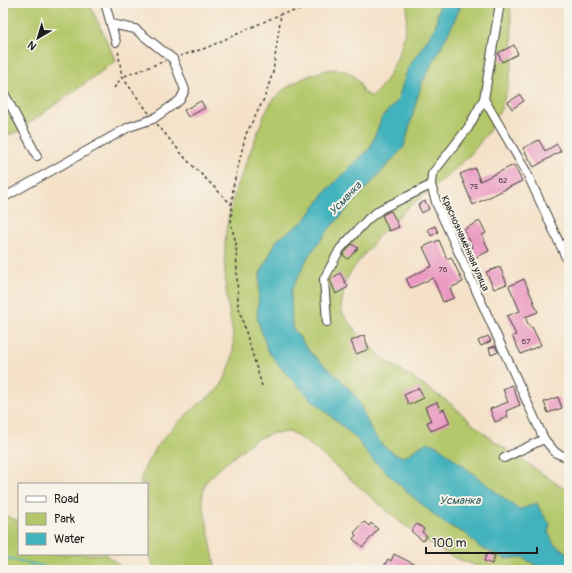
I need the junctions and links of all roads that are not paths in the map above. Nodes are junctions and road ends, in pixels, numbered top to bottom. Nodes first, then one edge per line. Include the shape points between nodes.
1 (105, 3) edge
2 (500, 3) edge
3 (111, 24) junction
4 (116, 42) road end
5 (3, 91) edge
6 (484, 99) junction
7 (37, 156) dead end
8 (431, 185) junction
9 (3, 198) edge
10 (569, 264) edge
11 (327, 322) dead end
12 (544, 439) junction
13 (504, 458) dead end
14 (569, 458) edge

1 - 3 street
2 - 6 street
3 - 4 street
3 - 9 street via 135,29 173,59 185,90 180,100 154,119 129,127
5 - 7 street
6 - 8 street via 468,128 432,174
6 - 10 street via 526,171
8 - 11 street via 368,219 340,250 324,279
8 - 12 street, Краснознамённая улица via 437,205
12 - 13 street
12 - 14 street, Краснознамённая улица via 556,454

